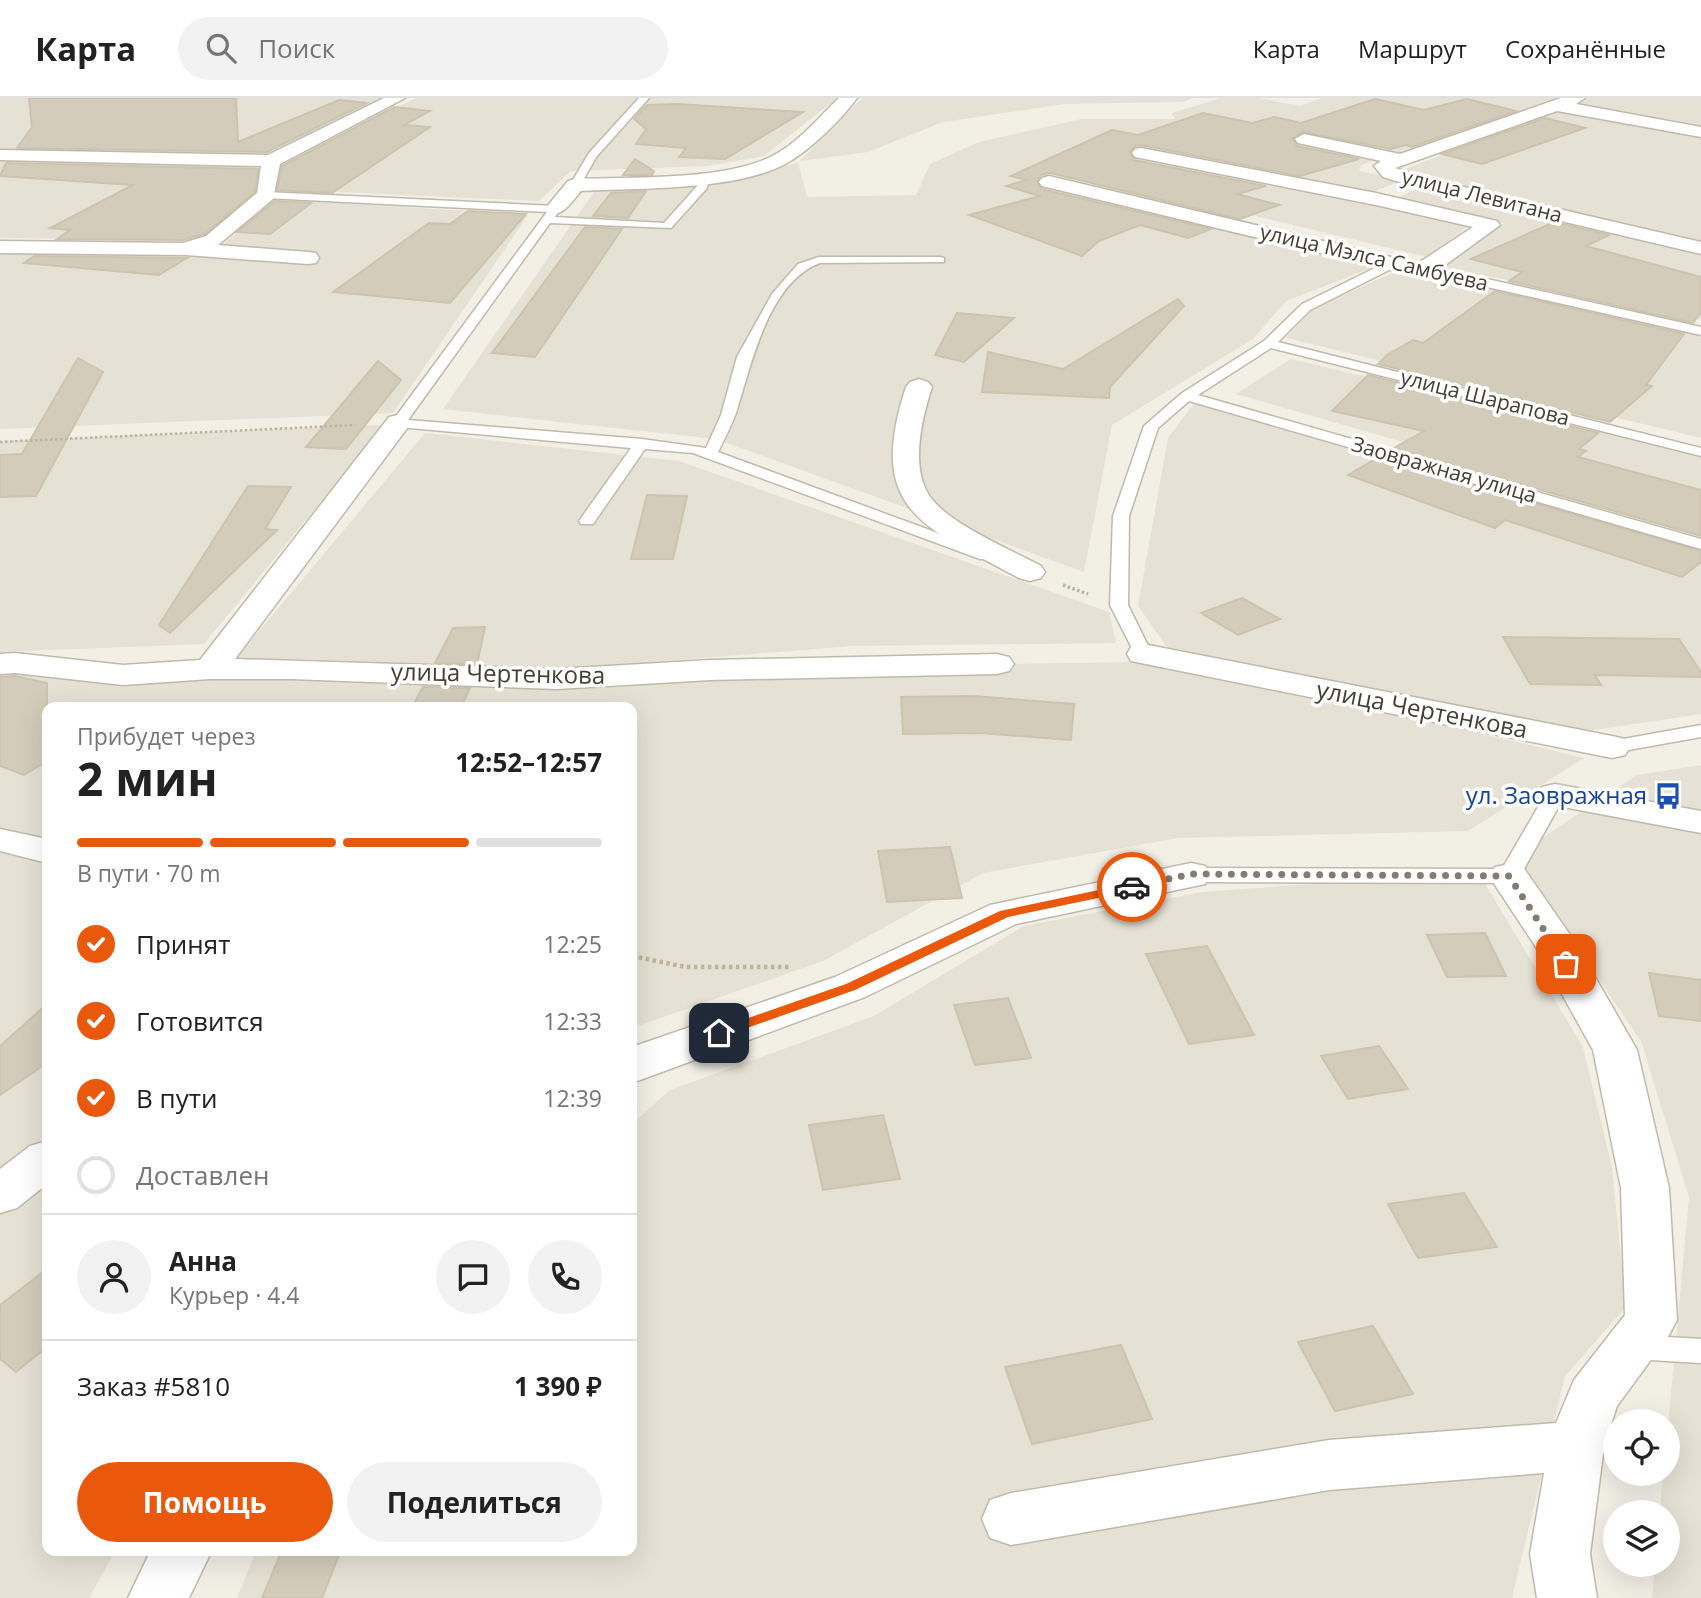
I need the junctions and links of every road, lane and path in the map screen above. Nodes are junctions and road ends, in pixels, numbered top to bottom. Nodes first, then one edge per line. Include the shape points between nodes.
1 (397, 98) edge
2 (644, 98) edge
3 (849, 98) edge
4 (1577, 98) edge
5 (1558, 106) junction
6 (1701, 132) edge
7 (1304, 139) dead end
8 (1141, 153) dead end
9 (0, 155) edge
10 (1399, 159) junction
11 (271, 161) junction
12 (704, 176) junction
13 (1416, 181) junction
14 (1049, 182) dead end
15 (575, 185) junction
16 (266, 195) junction
17 (1376, 198) junction
18 (552, 215) junction
19 (0, 247) edge
20 (1701, 248) edge
21 (184, 249) junction
22 (308, 258) dead end
23 (940, 260) dead end
24 (1391, 264) junction
25 (1425, 269) junction
26 (1701, 331) edge
27 (1269, 344) junction
28 (919, 387) dead end
29 (1186, 396) junction
30 (398, 424) junction
31 (0, 442) edge
32 (642, 443) junction
33 (1701, 452) edge
34 (710, 454) junction
35 (587, 521) dead end
36 (1701, 544) edge
37 (1030, 572) junction
38 (1119, 605) junction
39 (1143, 654) joint
40 (0, 664) edge
41 (998, 664) dead end
42 (210, 669) junction
43 (1701, 731) edge
44 (1612, 747) junction
45 (1555, 795) junction
46 (1701, 822) edge
47 (0, 840) edge
48 (42, 850) edge
49 (1191, 874) joint
50 (1509, 876) junction
51 (637, 957) edge
52 (794, 967) dead end
53 (637, 1063) edge
54 (42, 1162) edge
55 (0, 1195) edge
56 (1631, 1347) junction
57 (1701, 1351) edge
58 (1576, 1446) junction
59 (1011, 1519) dead end
60 (180, 1556) edge
61 (158, 1598) edge
62 (1567, 1598) edge

1 - 11 street
2 - 15 lane via 593,155
3 - 12 street via 781,160
4 - 5 street, улица Левитана
5 - 6 street
5 - 10 street, улица Левитана
7 - 10 street
8 - 17 street
9 - 11 street
10 - 13 street, улица Левитана via 1383,166
11 - 16 street
12 - 15 street
12 - 18 lane via 703,186 667,226
13 - 17 street
13 - 20 street, улица Левитана
14 - 24 street, улица Мэлса Самбуева
15 - 18 street
16 - 18 lane
16 - 21 street via 213,240
17 - 25 street via 1490,226
18 - 30 lane
19 - 21 street
21 - 22 street
23 - 34 lane via 820,260 802,266 778,294 744,357 728,415
24 - 25 lane, улица Мэлса Самбуева
24 - 27 lane via 1306,307
25 - 26 lane, улица Мэлса Самбуева
27 - 29 lane
27 - 33 lane, улица Шарапова
28 - 37 street via 906,438 908,477 921,506
29 - 36 lane, Заовражная улица
29 - 38 lane via 1151,426 1121,516
30 - 31 path
30 - 32 lane
30 - 42 street
32 - 34 lane
32 - 35 lane
34 - 37 lane
37 - 38 path
38 - 39 lane
39 - 44 street, улица Чертенкова
40 - 42 street, улица Чертенкова via 123,675
41 - 42 street, улица Чертенкова via 710,670 557,679
43 - 44 lane, улица Чертенкова
44 - 45 street
45 - 46 street
45 - 50 lane
47 - 48 street
49 - 50 lane
49 - 53 street via 1004,914 850,987
50 - 56 street via 1554,943 1615,1051 1645,1188 1651,1320
51 - 52 path via 686,967
54 - 55 street
56 - 57 lane
56 - 58 street via 1593,1396
58 - 59 street via 1329,1465
58 - 62 street via 1560,1554
60 - 61 street

